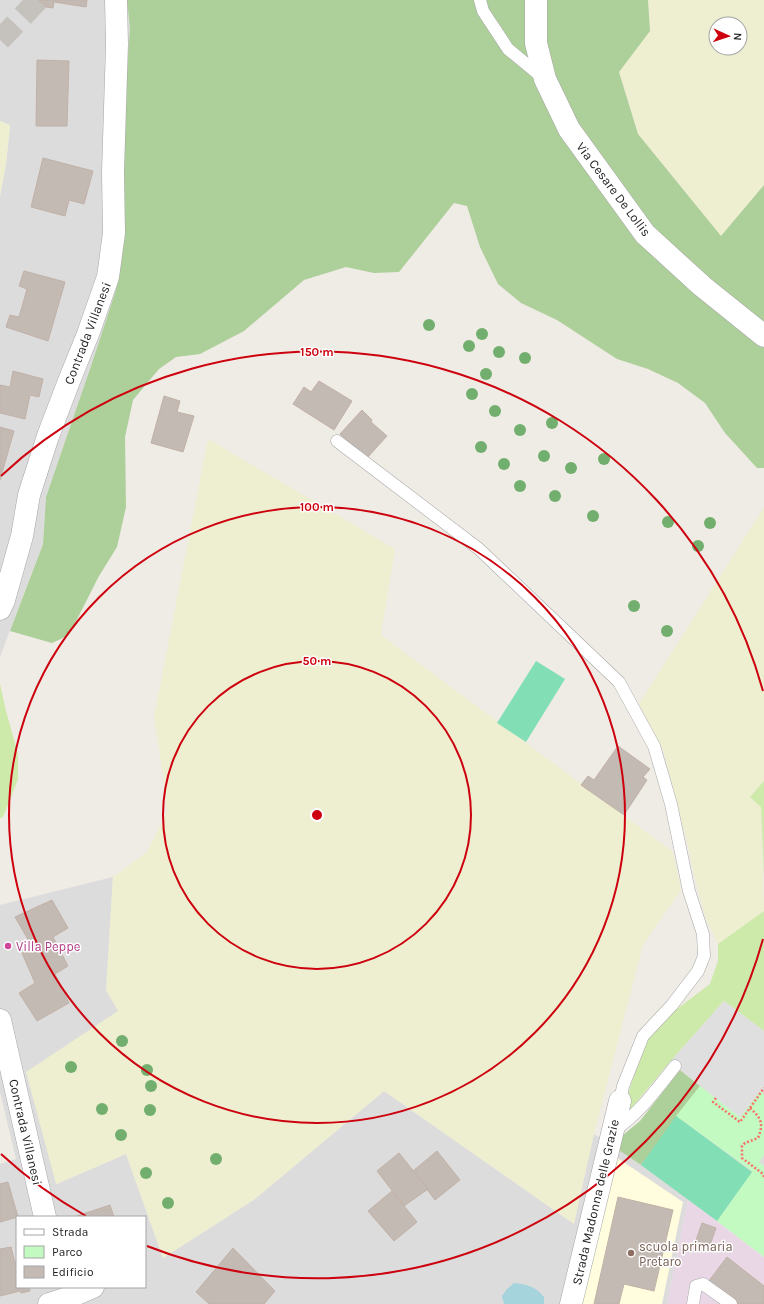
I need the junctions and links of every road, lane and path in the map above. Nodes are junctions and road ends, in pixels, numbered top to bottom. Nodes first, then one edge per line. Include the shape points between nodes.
1 (116, 0) edge
2 (480, 0) edge
3 (536, 0) edge
4 (545, 79) junction
5 (764, 336) edge
6 (337, 442) dead end
7 (0, 608) edge
8 (0, 1022) edge
9 (674, 1066) dead end
10 (764, 1088) edge
11 (716, 1098) dead end
12 (620, 1100) joint
13 (750, 1108) junction
14 (612, 1132) junction
15 (764, 1177) edge
16 (45, 1216) edge
17 (90, 1288) edge
18 (60, 1299) edge
19 (571, 1304) edge
20 (693, 1304) edge
21 (731, 1304) edge

1 - 7 street, Contrada Villanesi via 114,233 108,277 31,488 22,536
2 - 4 lane via 483,11 508,49
3 - 4 street, Via Cesare De Lollis via 536,43
4 - 5 street, Via Cesare De Lollis via 569,129 645,234 702,286
6 - 12 lane via 479,549 619,682 654,746 672,804 689,892 703,934 704,956 698,971 644,1036 623,1086
8 - 16 street, Contrada Villanesi
9 - 14 lane via 646,1103
10 - 13 path
11 - 13 path via 712,1103 740,1122
12 - 14 street, Strada Madonna delle Grazie
13 - 15 path via 760,1118 763,1127 758,1138 742,1146 742,1158
14 - 19 street, Strada Madonna delle Grazie
17 - 18 street
20 - 21 lane via 696,1286 703,1284

